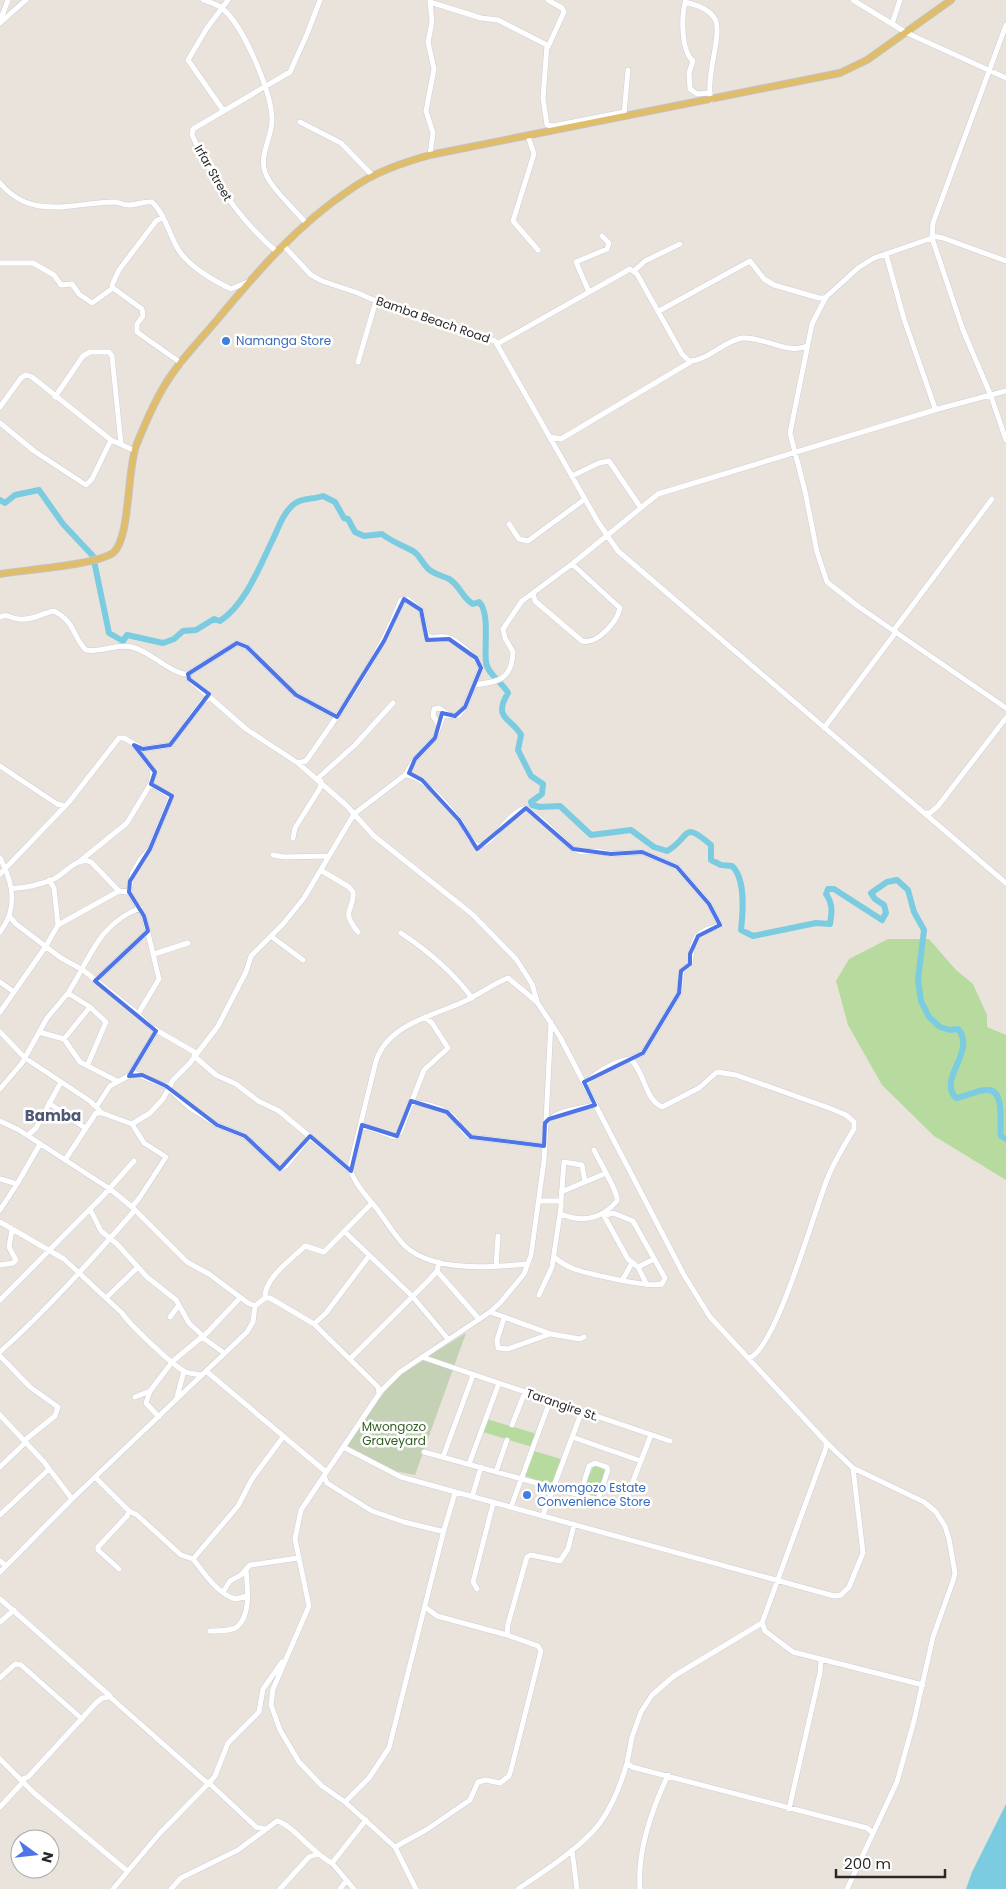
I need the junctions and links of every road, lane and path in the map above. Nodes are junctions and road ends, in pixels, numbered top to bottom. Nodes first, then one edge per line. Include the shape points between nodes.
1 (8, 0) edge
2 (26, 0) edge
3 (203, 0) edge
4 (228, 0) edge
5 (320, 0) edge
6 (548, 0) edge
7 (854, 0) edge
8 (900, 0) edge
9 (951, 0) edge
10 (430, 1) edge
11 (686, 1) edge
12 (222, 8) junction
13 (0, 22) edge
14 (892, 24) junction
15 (1006, 25) edge
16 (907, 33) junction
17 (547, 48) junction
18 (628, 70) dead end
19 (988, 70) junction
20 (1006, 78) edge
21 (264, 88) junction
22 (710, 97) junction
23 (223, 110) junction
24 (624, 114) junction
25 (300, 122) dead end
26 (528, 136) junction
27 (430, 156) junction
28 (373, 176) junction
29 (0, 183) edge
30 (162, 218) junction
31 (306, 223) junction
32 (602, 236) dead end
33 (932, 237) junction
34 (680, 244) dead end
35 (283, 245) junction
36 (538, 250) dead end
37 (277, 252) junction
38 (886, 254) junction
39 (1006, 261) edge
40 (0, 263) edge
41 (634, 271) junction
42 (250, 281) junction
43 (113, 288) junction
44 (589, 292) junction
45 (826, 297) junction
46 (376, 301) junction
47 (659, 311) junction
48 (498, 344) junction
49 (807, 346) junction
50 (692, 361) junction
51 (358, 362) dead end
52 (181, 363) junction
53 (1006, 392) edge
54 (991, 396) junction
55 (55, 397) junction
56 (0, 407) edge
57 (938, 409) junction
58 (0, 424) edge
59 (550, 437) junction
60 (111, 440) junction
61 (1006, 440) edge
62 (122, 444) junction
63 (135, 451) junction
64 (795, 451) junction
65 (572, 476) junction
66 (585, 499) junction
67 (992, 499) dead end
68 (641, 508) junction
69 (509, 524) dead end
70 (607, 536) junction
71 (572, 564) junction
72 (0, 574) edge
73 (533, 593) junction
74 (0, 617) edge
75 (895, 631) junction
76 (188, 674) junction
77 (474, 685) junction
78 (212, 698) junction
79 (393, 704) dead end
80 (1006, 708) edge
81 (448, 714) junction
82 (337, 717) junction
83 (1006, 718) edge
84 (439, 725) junction
85 (824, 728) junction
86 (134, 745) junction
87 (298, 763) junction
88 (0, 766) edge
89 (405, 775) junction
90 (320, 779) junction
91 (151, 783) junction
92 (65, 806) junction
93 (925, 813) junction
94 (354, 814) junction
95 (293, 838) dead end
96 (273, 855) dead end
97 (329, 856) junction
98 (0, 858) edge
99 (80, 861) junction
100 (6, 869) junction
101 (322, 870) junction
102 (0, 874) edge
103 (49, 880) junction
104 (1006, 883) edge
105 (11, 888) junction
106 (119, 891) junction
107 (129, 892) junction
108 (140, 908) junction
109 (10, 917) junction
110 (58, 925) junction
111 (0, 932) edge
112 (148, 932) junction
113 (358, 932) dead end
114 (401, 933) dead end
115 (272, 937) junction
116 (188, 943) dead end
117 (46, 946) junction
118 (154, 954) junction
119 (304, 960) dead end
120 (83, 970) junction
121 (95, 981) junction
122 (0, 982) edge
123 (14, 992) junction
124 (68, 993) junction
125 (472, 998) junction
126 (537, 1002) junction
127 (90, 1007) junction
128 (0, 1012) edge
129 (138, 1014) junction
130 (425, 1017) junction
131 (551, 1021) junction
132 (157, 1030) junction
133 (0, 1032) edge
134 (39, 1032) junction
135 (64, 1040) junction
136 (195, 1055) junction
137 (25, 1058) junction
138 (630, 1059) junction
139 (88, 1064) junction
140 (129, 1076) junction
141 (117, 1081) junction
142 (61, 1082) junction
143 (587, 1082) junction
144 (170, 1087) junction
145 (0, 1089) edge
146 (411, 1102) junction
147 (49, 1103) junction
148 (595, 1105) junction
149 (97, 1106) junction
150 (102, 1113) junction
151 (0, 1122) edge
152 (132, 1124) junction
153 (545, 1125) junction
154 (85, 1128) junction
155 (362, 1128) junction
156 (28, 1136) junction
157 (310, 1136) junction
158 (40, 1144) junction
159 (544, 1146) junction
160 (594, 1150) dead end
161 (64, 1160) junction
162 (134, 1161) dead end
163 (351, 1171) junction
164 (604, 1174) junction
165 (0, 1179) edge
166 (585, 1182) junction
167 (17, 1184) junction
168 (110, 1189) junction
169 (561, 1192) junction
170 (539, 1201) junction
171 (561, 1202) junction
172 (372, 1203) junction
173 (133, 1208) junction
174 (90, 1209) junction
175 (0, 1210) edge
176 (561, 1214) junction
177 (603, 1214) junction
178 (571, 1218) junction
179 (0, 1222) edge
180 (560, 1224) junction
181 (12, 1230) junction
182 (344, 1231) junction
183 (498, 1236) dead end
184 (111, 1238) junction
185 (50, 1251) junction
186 (369, 1256) junction
187 (554, 1257) junction
188 (654, 1259) junction
189 (440, 1262) junction
190 (632, 1263) junction
191 (528, 1264) junction
192 (0, 1265) edge
193 (138, 1267) junction
194 (496, 1267) junction
195 (638, 1267) junction
196 (437, 1271) junction
197 (78, 1272) junction
198 (623, 1279) junction
199 (647, 1285) junction
200 (539, 1295) dead end
201 (413, 1297) junction
202 (106, 1298) junction
203 (240, 1298) junction
204 (266, 1298) junction
205 (0, 1300) edge
206 (179, 1305) junction
207 (255, 1306) junction
208 (490, 1312) junction
209 (170, 1317) dead end
210 (504, 1318) junction
211 (479, 1319) junction
212 (314, 1324) junction
213 (551, 1334) junction
214 (203, 1337) junction
215 (584, 1337) dead end
216 (448, 1340) junction
217 (224, 1352) junction
218 (0, 1354) edge
219 (422, 1357) junction
220 (749, 1358) junction
221 (350, 1359) junction
222 (173, 1361) junction
223 (184, 1371) junction
224 (204, 1373) junction
225 (473, 1375) junction
226 (499, 1383) junction
227 (150, 1391) junction
228 (380, 1392) junction
229 (524, 1392) junction
230 (135, 1397) dead end
231 (176, 1400) junction
232 (550, 1400) junction
233 (582, 1411) junction
234 (0, 1414) edge
235 (159, 1417) junction
236 (512, 1425) dead end
237 (651, 1435) junction
238 (572, 1437) junction
239 (283, 1438) junction
240 (507, 1440) dead end
241 (26, 1441) junction
242 (670, 1441) dead end
243 (344, 1446) junction
244 (828, 1446) junction
245 (424, 1452) dead end
246 (443, 1457) junction
247 (641, 1460) junction
248 (469, 1464) junction
249 (0, 1467) edge
250 (480, 1468) junction
251 (853, 1468) junction
252 (48, 1470) junction
253 (496, 1472) junction
254 (325, 1474) junction
255 (96, 1478) junction
256 (522, 1479) junction
257 (552, 1487) junction
258 (455, 1493) junction
259 (580, 1495) junction
260 (472, 1498) junction
261 (72, 1499) junction
262 (598, 1500) junction
263 (493, 1504) junction
264 (511, 1507) junction
265 (129, 1511) junction
266 (0, 1515) edge
267 (543, 1516) junction
268 (574, 1525) junction
269 (444, 1530) junction
270 (298, 1558) junction
271 (193, 1559) junction
272 (0, 1561) edge
273 (6, 1566) junction
274 (120, 1569) dead end
275 (246, 1569) junction
276 (0, 1572) edge
277 (779, 1580) junction
278 (477, 1589) dead end
279 (223, 1592) junction
280 (248, 1596) junction
281 (0, 1598) edge
282 (425, 1607) junction
283 (14, 1610) junction
284 (0, 1622) edge
285 (762, 1622) junction
286 (210, 1632) dead end
287 (507, 1635) junction
288 (284, 1661) junction
289 (821, 1661) junction
290 (0, 1678) edge
291 (923, 1686) junction
292 (110, 1696) junction
293 (82, 1719) junction
294 (0, 1759) edge
295 (627, 1762) junction
296 (668, 1775) junction
297 (23, 1780) junction
298 (209, 1783) junction
299 (345, 1802) junction
300 (0, 1807) edge
301 (789, 1809) junction
302 (366, 1820) junction
303 (265, 1829) junction
304 (873, 1833) junction
305 (395, 1847) junction
306 (572, 1850) junction
307 (318, 1854) junction
308 (332, 1864) junction
309 (126, 1871) junction
310 (346, 1881) junction
311 (173, 1886) edge
312 (113, 1889) edge
313 (179, 1889) edge
314 (280, 1889) edge
315 (340, 1889) edge
316 (354, 1889) edge
317 (416, 1889) edge
318 (518, 1889) edge
319 (578, 1889) edge
320 (640, 1889) edge
321 (847, 1889) edge

1 - 13 street
2 - 13 street
3 - 12 street
4 - 12 street
5 - 21 street, Irfar Street via 290,72
6 - 17 street via 564,12
7 - 14 street
8 - 14 street
9 - 16 main road
10 - 17 street via 481,18 498,20 545,43
10 - 27 street via 432,22 428,42 434,69 426,106 433,134
11 - 22 street via 705,9 715,19 717,30 708,78
11 - 22 street via 681,24 687,55 693,61 689,73 690,89
12 - 21 street via 246,40
12 - 23 street via 188,60
14 - 16 street
15 - 19 street
16 - 19 street
16 - 22 main road via 843,72
17 - 24 street via 543,98 547,125
18 - 24 street
19 - 20 street
19 - 33 street via 933,223
21 - 23 street, Irfar Street
21 - 31 street via 272,120 264,157 265,173
22 - 24 main road
23 - 37 street, Irfar Street via 197,125 192,135 218,185 239,214
24 - 26 main road
25 - 28 street via 341,143
26 - 27 main road
26 - 36 street via 534,154 513,221
27 - 28 main road
28 - 31 main road
29 - 30 street via 18,199 58,209 150,201
30 - 42 street via 179,251 219,283 234,289
30 - 43 street via 156,220 119,270
31 - 35 main road
32 - 44 street via 609,243 607,249 576,262
33 - 38 street
33 - 39 street
33 - 54 street via 963,330
34 - 41 street via 645,261
35 - 37 main road
35 - 46 street, Bamba Beach Road via 322,281
37 - 42 main road
38 - 45 street via 858,268
38 - 57 street via 921,372
40 - 43 street via 33,263 54,275 61,284 72,284 92,303
41 - 44 street via 626,270
41 - 47 street
42 - 52 main road
43 - 52 street via 142,310 137,332
44 - 48 street
45 - 47 street via 819,298 774,285 764,279 750,261
45 - 49 street via 817,312
46 - 48 street, Bamba Beach Road via 492,339
46 - 51 street
47 - 50 street via 686,359
48 - 59 street, Bamba Beach Road
49 - 50 street via 793,348 743,338
49 - 64 street via 790,433
50 - 59 street via 561,439
52 - 63 main road via 152,408
53 - 54 street
54 - 57 street
54 - 61 street
55 - 56 street via 26,375
55 - 60 street
55 - 62 street via 83,356 90,352 109,352
57 - 64 street
58 - 60 street via 42,457 86,485
59 - 65 street, Bamba Beach Road
60 - 62 street
62 - 63 street
63 - 72 main road via 124,533 116,550 94,560
64 - 68 street via 658,494
64 - 75 street via 825,578
65 - 66 street, Bamba Beach Road
65 - 68 street via 599,462 609,461
66 - 69 street via 528,541 519,538
66 - 70 street, Bamba Beach Road
67 - 75 street
68 - 70 street
70 - 71 street
70 - 85 street, Bamba Beach Road via 635,567
71 - 73 street
71 - 73 street via 620,608 595,640 582,641 535,601
73 - 77 street via 522,601 503,630 513,652 506,676 498,682
74 - 76 street via 6,615 21,620 38,618 54,611 72,626 86,650 134,647
75 - 80 street
75 - 85 street
76 - 78 street via 189,680
76 - 82 street via 237,643 247,648 296,695
77 - 81 street via 459,715
77 - 82 street via 480,668 476,658 449,639 427,636 421,610 404,599 384,641
78 - 86 street via 199,705 170,746 143,749
78 - 87 street via 246,730
79 - 90 street
81 - 84 street via 440,718
81 - 84 street via 439,708 434,709 433,716
82 - 87 street via 306,761
83 - 93 street via 938,806
84 - 89 street via 435,738 414,759
85 - 93 street, Bamba Beach Road
86 - 91 street via 153,770
86 - 92 street via 119,738
87 - 90 street
88 - 92 street
89 - 94 street
89 - 138 street via 422,780 478,846 526,808 573,849 611,854 642,852 677,867 709,904 720,925 698,936 690,954 690,964 682,972 679,993 643,1053
90 - 94 street
90 - 95 street via 320,788 295,828
91 - 99 street via 127,823
91 - 107 street via 171,799 150,849 132,874
92 - 100 street
93 - 104 street, Bamba Beach Road
94 - 97 street
94 - 126 street via 364,828 463,906 508,950 532,984
96 - 97 street
97 - 101 street
98 - 100 street
99 - 103 street
99 - 106 street via 91,862
100 - 102 street
100 - 105 street
101 - 113 street via 353,892 348,911 349,919
101 - 115 street
103 - 105 street
103 - 110 street via 54,888
105 - 109 street
106 - 107 street
106 - 110 street
107 - 108 street
108 - 112 street
108 - 120 street via 117,918 98,940
109 - 111 street
109 - 117 street
110 - 117 street
112 - 118 street
112 - 121 street
114 - 125 street via 448,970
115 - 119 street
115 - 136 street via 252,956 218,1026
116 - 118 street
117 - 120 street
117 - 123 street
118 - 129 street via 159,979
120 - 121 street
120 - 124 street
121 - 129 street
122 - 123 street
123 - 128 street
124 - 127 street
124 - 134 street
125 - 126 street via 500,982 515,986
125 - 130 street
126 - 131 street
127 - 135 street
127 - 139 street via 106,1022
129 - 132 street
130 - 146 street via 448,1048 424,1070
130 - 155 street via 398,1032 378,1054
131 - 143 street
131 - 153 street
132 - 136 street
132 - 140 street
133 - 137 street
134 - 135 street
134 - 137 street
135 - 139 street via 80,1062
136 - 144 street
136 - 157 street via 216,1075 279,1111
137 - 142 street
137 - 145 street
138 - 143 street via 618,1062
138 - 220 street via 655,1102 662,1107 695,1091 714,1073 721,1071 846,1114 854,1122 854,1129 823,1188 781,1310 761,1346
139 - 141 street
140 - 141 street
140 - 144 street via 134,1073 142,1075
141 - 149 street
142 - 147 street
142 - 149 street
143 - 148 street
144 - 152 street via 150,1113
144 - 157 street via 190,1108 217,1125 245,1136 280,1169 284,1169
146 - 155 street via 397,1136
146 - 159 street via 447,1112 464,1133 471,1136
147 - 154 street
147 - 156 street
148 - 153 street via 559,1114 549,1118
148 - 220 street via 684,1275 710,1316
149 - 150 street
150 - 152 street
150 - 154 street via 93,1115
151 - 156 street
152 - 173 street via 144,1143 166,1157
153 - 159 street
154 - 161 street
155 - 163 street
156 - 158 street
157 - 163 street
158 - 161 street
158 - 167 street
159 - 170 street
160 - 164 street
161 - 168 street
162 - 168 street
163 - 172 street
164 - 166 street
164 - 177 street via 618,1198
165 - 167 street
166 - 169 street
166 - 169 street via 582,1165 566,1160
167 - 175 street
168 - 173 street
168 - 174 street
169 - 171 street
170 - 171 street
170 - 191 street
171 - 176 street
172 - 182 street
172 - 189 street via 405,1246
173 - 184 street
173 - 203 street via 188,1262
174 - 184 street via 101,1231
174 - 185 street
176 - 178 street
176 - 180 street
177 - 178 street
177 - 188 street via 613,1213 633,1221
177 - 190 street
178 - 180 street
179 - 181 street
180 - 187 street
181 - 185 street
181 - 192 street via 9,1246 16,1260
182 - 186 street
182 - 204 street via 324,1252 305,1246 273,1278
183 - 194 street
184 - 193 street
184 - 197 street
185 - 197 street
185 - 205 street
186 - 201 street
186 - 212 street
187 - 198 street via 574,1269
187 - 200 street via 551,1272
188 - 195 street
188 - 199 street via 665,1281 656,1286
189 - 194 street via 476,1268
189 - 196 street
190 - 195 street
190 - 198 street
191 - 194 street
191 - 208 street via 512,1290
193 - 202 street
193 - 206 street
195 - 199 street
196 - 201 street
196 - 211 street
197 - 202 street
197 - 218 street via 58,1298
198 - 199 street
201 - 216 street
201 - 221 street
202 - 222 street
203 - 207 street
203 - 214 street
204 - 207 street
204 - 212 street
206 - 209 street
206 - 214 street via 189,1323
207 - 217 street via 250,1327
208 - 210 street
208 - 211 street
210 - 213 street
210 - 213 street via 497,1340 498,1348 508,1349
211 - 216 street
212 - 221 street
213 - 215 street
214 - 217 street
214 - 222 street
216 - 219 street
217 - 224 street
218 - 241 street via 30,1387 58,1408 55,1416
219 - 225 street, Tarangire St.
219 - 228 street via 400,1372
220 - 244 street
221 - 228 street
222 - 223 street
222 - 227 street
223 - 224 street
223 - 231 street
224 - 231 street
224 - 239 street
225 - 226 street, Tarangire St.
225 - 246 street
226 - 229 street, Tarangire St.
226 - 248 street
227 - 230 street
227 - 235 street via 146,1403
228 - 243 street
229 - 232 street, Tarangire St.
229 - 236 street
231 - 235 street
232 - 233 street, Tarangire St.
232 - 256 street
233 - 237 street, Tarangire St.
233 - 238 street
234 - 241 street
235 - 255 street
237 - 242 street, Tarangire St.
237 - 247 street
238 - 247 street
238 - 257 street
239 - 254 street
239 - 271 street via 252,1479 238,1506
240 - 253 street
241 - 249 street
241 - 252 street
243 - 254 street
243 - 258 street via 396,1476
244 - 251 street
244 - 277 street
245 - 246 street
246 - 248 street
247 - 262 street via 624,1506
248 - 250 street
250 - 253 street
250 - 260 street
251 - 277 street via 863,1554 849,1587 834,1596
251 - 291 street via 924,1502 939,1516 949,1539 955,1573 933,1637
252 - 261 street
252 - 266 street
253 - 256 street
254 - 269 street via 327,1483 372,1511
254 - 270 street via 301,1510 295,1539
255 - 261 street
255 - 265 street
256 - 257 street
256 - 264 street
257 - 259 street
257 - 267 street
258 - 260 street
258 - 269 street
259 - 262 street
259 - 262 street via 589,1466 595,1463 608,1470
260 - 263 street
261 - 273 street
263 - 264 street
263 - 278 street via 473,1582
264 - 267 street
265 - 271 street via 180,1556
265 - 274 street via 98,1547
267 - 268 street
268 - 277 street
268 - 287 street via 568,1549 560,1561 532,1555 527,1557
269 - 282 street
270 - 275 street via 264,1562
270 - 288 street via 309,1606
271 - 279 street
272 - 273 street
273 - 276 street
275 - 279 street via 230,1581
275 - 280 street
277 - 285 street
279 - 280 street via 236,1599
280 - 286 street via 246,1610 237,1628
281 - 283 street
282 - 287 street via 437,1616
282 - 299 street via 389,1748 369,1778
283 - 284 street
283 - 292 street
285 - 289 street via 765,1631 787,1650
285 - 295 street via 674,1676 652,1695 641,1712
287 - 305 street via 538,1646 541,1651 509,1776 500,1783 478,1782 470,1800
288 - 298 street via 263,1689 259,1712 228,1743
288 - 299 street via 271,1698 273,1714 305,1769
289 - 291 street via 894,1676
289 - 301 street
290 - 293 street via 15,1664 21,1665
291 - 304 street via 897,1782
292 - 293 street via 102,1698
292 - 298 street
293 - 297 street
294 - 297 street
295 - 296 street via 632,1767
295 - 306 street via 607,1813
296 - 301 street
296 - 320 street via 651,1818 640,1868
297 - 300 street
297 - 309 street
298 - 303 street via 256,1827
298 - 309 street
299 - 302 street
301 - 304 street via 867,1828
302 - 305 street
302 - 308 street
303 - 307 street via 280,1821
303 - 311 street via 238,1850 191,1872
304 - 321 street
305 - 317 street
306 - 318 street
306 - 319 street
307 - 308 street
307 - 314 street via 309,1857
308 - 310 street
309 - 312 street
310 - 315 street
310 - 316 street
311 - 313 street

